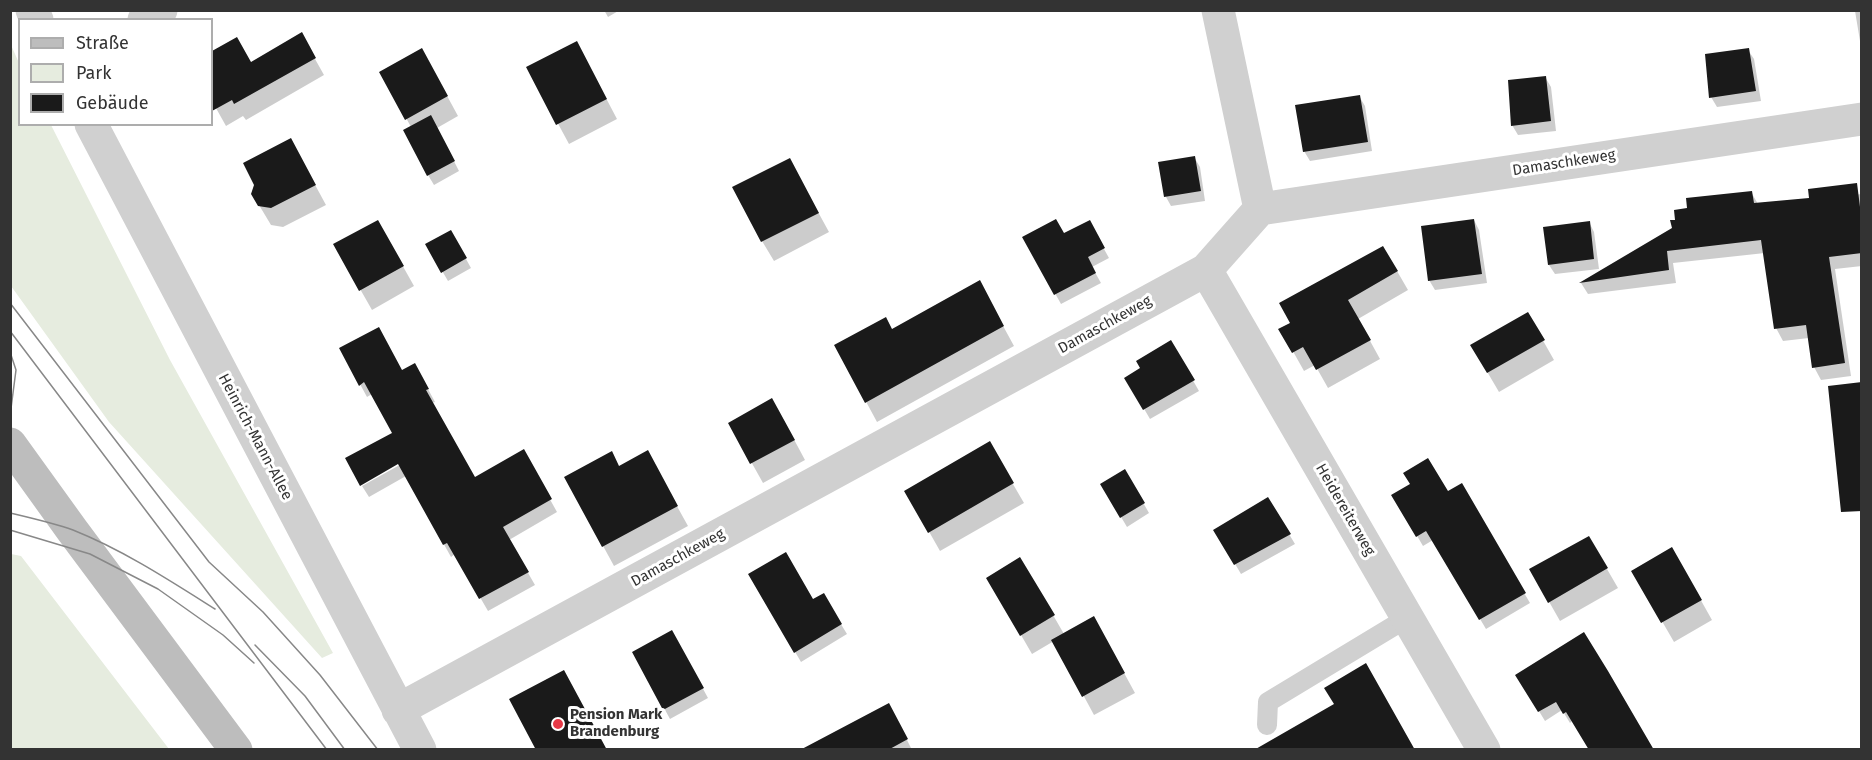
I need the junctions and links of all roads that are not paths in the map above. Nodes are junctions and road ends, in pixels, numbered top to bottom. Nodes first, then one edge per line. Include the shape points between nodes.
1 (161, 10) edge
2 (1218, 10) edge
3 (147, 18) edge
4 (1862, 119) edge
5 (92, 126) edge
6 (1260, 209) junction
7 (1206, 270) junction
8 (10, 444) edge
9 (1407, 618) junction
10 (398, 710) junction
11 (1267, 725) dead end
12 (237, 750) edge
13 (420, 750) edge
14 (1484, 750) edge

1 - 3 street
2 - 6 street
4 - 6 street, Damaschkeweg
5 - 10 street, Heinrich-Mann-Allee
6 - 7 street, Damaschkeweg
7 - 9 street, Heidereiterweg
7 - 10 street, Damaschkeweg
8 - 12 main road
9 - 11 lane via 1268,702
9 - 14 street, Heidereiterweg
10 - 13 street, Heinrich-Mann-Allee

